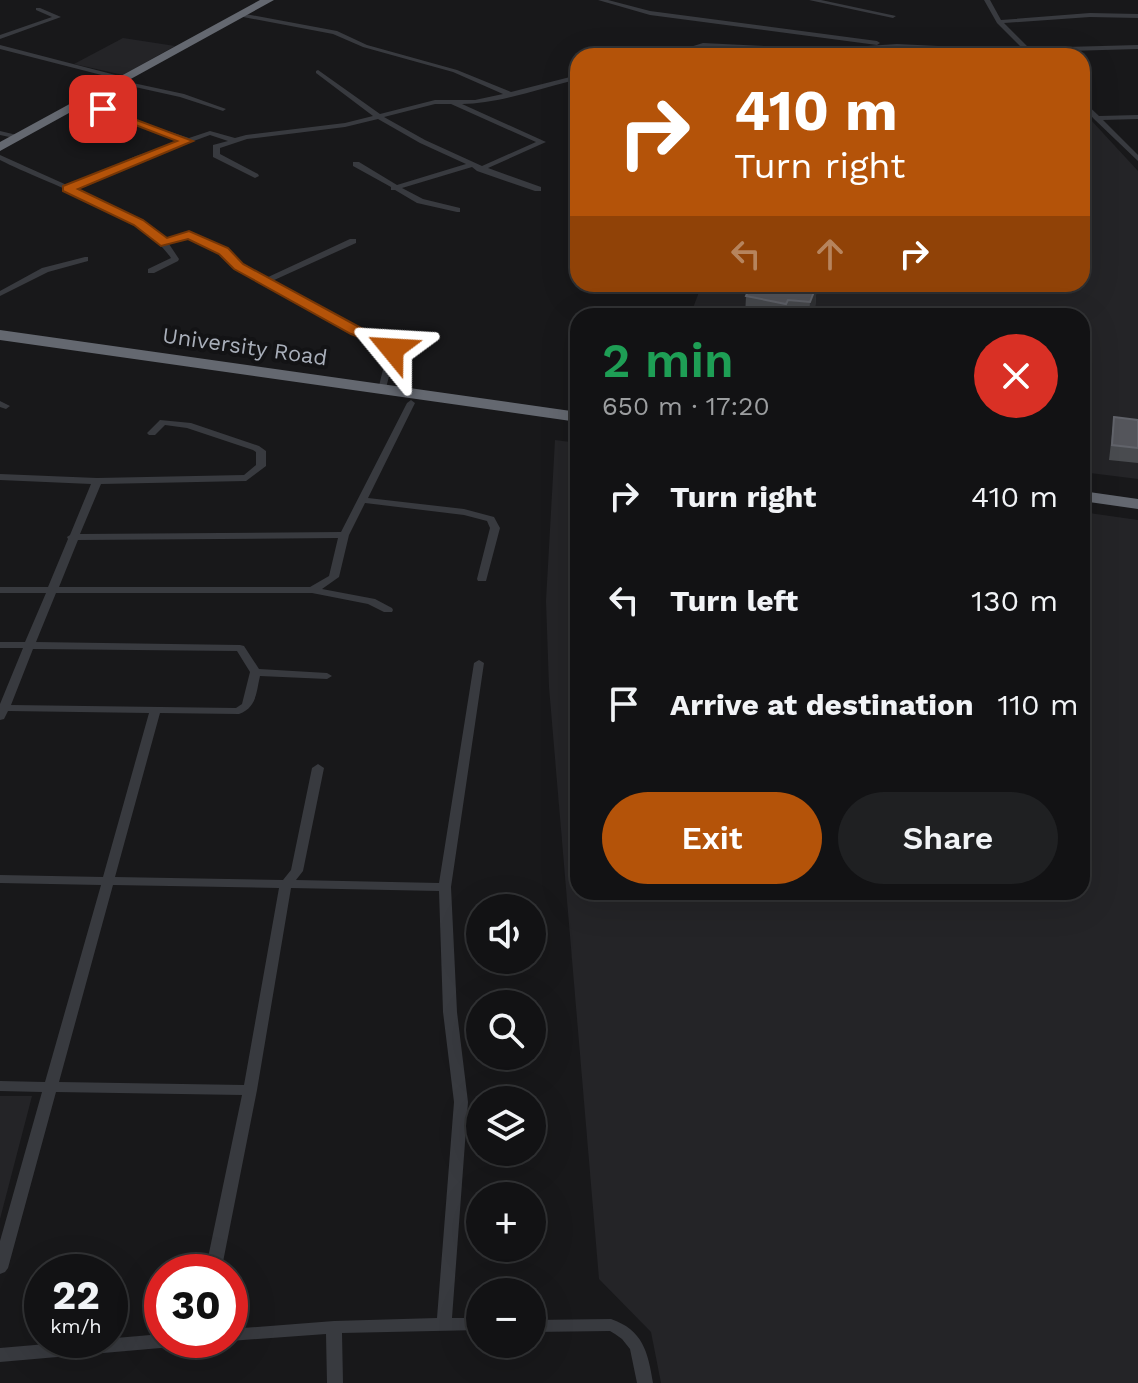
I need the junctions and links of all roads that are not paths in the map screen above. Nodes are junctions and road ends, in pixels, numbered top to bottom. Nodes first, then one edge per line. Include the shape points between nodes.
1 (268, 0) edge
2 (601, 0) edge
3 (812, 0) edge
4 (987, 0) edge
5 (38, 9) dead end
6 (240, 15) junction
7 (893, 16) dead end
8 (1138, 16) edge
9 (999, 22) junction
10 (0, 37) edge
11 (897, 46) junction
12 (0, 47) edge
13 (1138, 47) edge
14 (692, 48) edge
15 (762, 48) edge
16 (867, 48) edge
17 (962, 48) edge
18 (1025, 48) edge
19 (10, 50) junction
20 (1090, 50) edge
21 (0, 55) edge
22 (318, 72) dead end
23 (122, 80) junction
24 (570, 80) edge
25 (510, 94) junction
26 (453, 102) junction
27 (79, 104) junction
28 (223, 109) dead end
29 (1090, 111) edge
30 (1138, 117) edge
31 (1096, 118) junction
32 (377, 119) junction
33 (0, 133) edge
34 (19, 137) junction
35 (233, 140) junction
36 (187, 141) junction
37 (0, 147) edge
38 (1137, 156) edge
39 (0, 157) edge
40 (356, 164) dead end
41 (470, 165) junction
42 (480, 169) junction
43 (255, 176) dead end
44 (394, 188) junction
45 (68, 189) junction
46 (538, 189) dead end
47 (457, 210) dead end
48 (353, 241) dead end
49 (165, 243) junction
50 (85, 259) dead end
51 (151, 271) dead end
52 (265, 281) junction
53 (0, 294) edge
54 (0, 335) edge
55 (0, 346) edge
56 (382, 390) junction
57 (411, 403) junction
58 (570, 416) edge
59 (570, 425) edge
60 (152, 433) dead end
61 (0, 477) edge
62 (97, 481) junction
63 (1090, 486) edge
64 (1138, 493) edge
65 (1090, 497) edge
66 (361, 500) junction
67 (1138, 504) edge
68 (344, 535) junction
69 (72, 537) junction
70 (482, 579) dead end
71 (52, 589) junction
72 (0, 590) edge
73 (312, 590) junction
74 (388, 610) dead end
75 (0, 645) edge
76 (28, 648) junction
77 (479, 663) dead end
78 (255, 672) junction
79 (327, 676) dead end
80 (2, 712) edge
81 (155, 712) junction
82 (318, 768) dead end
83 (0, 879) edge
84 (109, 880) junction
85 (286, 884) junction
86 (445, 887) junction
87 (0, 1086) edge
88 (49, 1086) junction
89 (250, 1090) junction
90 (217, 1254) edge
91 (0, 1268) edge
92 (444, 1322) junction
93 (466, 1323) edge
94 (546, 1326) edge
95 (334, 1327) junction
96 (248, 1334) edge
97 (144, 1342) edge
98 (0, 1355) edge
99 (335, 1383) edge
100 (645, 1383) edge

1 - 6 highway
2 - 11 street via 650,13
3 - 7 street
4 - 9 street
5 - 10 street via 58,17
6 - 23 highway
6 - 25 street via 335,32
8 - 9 street
9 - 18 street
11 - 16 street
11 - 17 street
12 - 19 street
13 - 20 street
14 - 15 street
19 - 21 street
19 - 23 street
22 - 32 street
23 - 27 highway
23 - 28 street
24 - 25 street
25 - 26 street
26 - 32 street
26 - 42 street via 542,142
27 - 34 highway
27 - 36 street
29 - 31 street
30 - 31 street
31 - 38 street
32 - 35 street
32 - 41 street
33 - 34 street
34 - 37 highway
35 - 36 street via 214,133
35 - 43 street via 214,152
36 - 45 street
39 - 45 street
40 - 44 street
41 - 42 street
41 - 44 street
42 - 46 street
44 - 47 street
45 - 49 street via 127,216
48 - 52 street
49 - 51 street via 175,259
49 - 52 street via 189,234
50 - 53 street via 45,270
52 - 56 street via 392,346
54 - 56 highway, University Road
55 - 57 highway, University Road
56 - 58 highway, University Road
57 - 59 highway, University Road
57 - 66 street
60 - 62 street via 163,422 188,425 256,448 261,451 261,466 246,478
61 - 62 street
62 - 69 street
63 - 64 highway
65 - 67 highway
66 - 68 street
66 - 70 street via 491,519 495,528
68 - 69 street
68 - 73 street via 334,577
69 - 71 street
71 - 72 street
71 - 73 street
71 - 76 street
73 - 74 street via 371,601
75 - 76 street
76 - 78 street via 240,648
76 - 80 street
77 - 86 street
78 - 79 street
78 - 81 street via 247,705 239,711
80 - 81 street
81 - 84 street
82 - 85 street via 297,871
83 - 84 street
84 - 85 street
84 - 88 street
85 - 86 street
85 - 89 street
86 - 92 street via 450,1012 461,1102
87 - 88 street
88 - 89 street
88 - 91 street
89 - 90 street
92 - 93 street
92 - 95 street
94 - 100 street via 623,1329 640,1351
95 - 96 street
95 - 99 street
97 - 98 street

